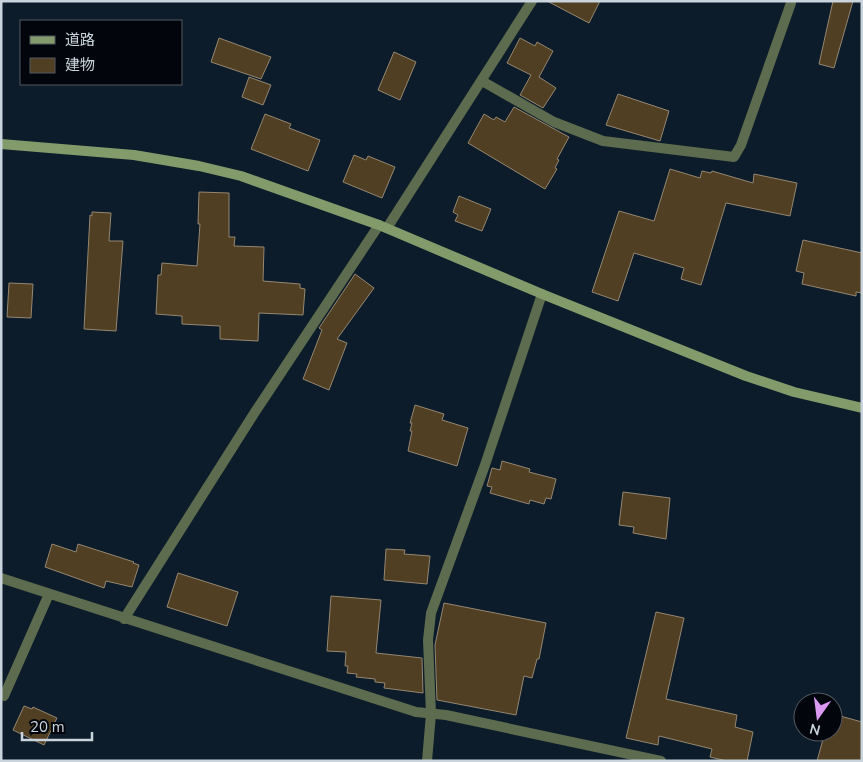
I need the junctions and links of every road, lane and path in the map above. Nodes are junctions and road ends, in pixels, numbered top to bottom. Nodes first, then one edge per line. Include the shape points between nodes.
1 (532, 1) edge
2 (790, 4) dead end
3 (482, 81) junction
4 (1, 144) edge
5 (383, 226) junction
6 (542, 294) junction
7 (862, 408) edge
8 (1, 578) edge
9 (49, 594) junction
10 (124, 619) junction
11 (4, 696) dead end
12 (431, 714) junction
13 (427, 761) edge
14 (661, 761) edge

1 - 3 street
2 - 3 street via 734,157 603,141 554,122
3 - 5 street
4 - 5 street via 134,155 199,166 241,176
5 - 6 street
5 - 10 street via 255,412
6 - 7 street via 746,376 794,392
6 - 12 street via 431,614 428,640
8 - 9 street
9 - 10 street
9 - 11 street
10 - 12 street via 416,712
12 - 13 street
12 - 14 street

